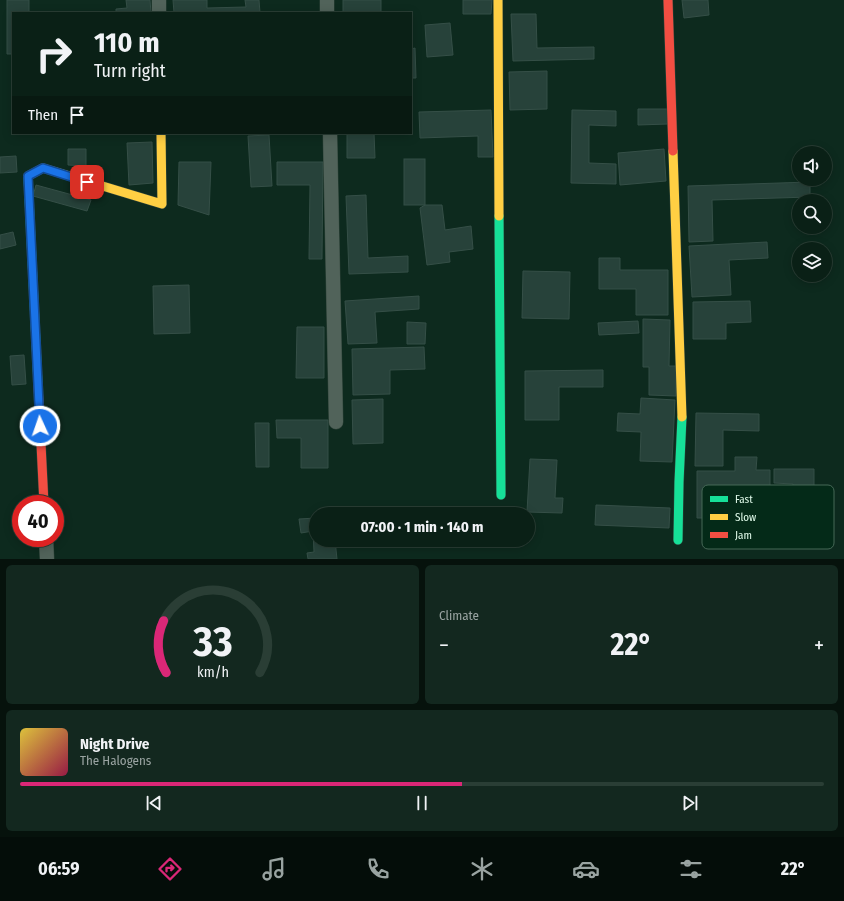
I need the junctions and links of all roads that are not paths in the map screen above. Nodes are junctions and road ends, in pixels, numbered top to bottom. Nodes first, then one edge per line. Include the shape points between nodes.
1 (159, 0) edge
2 (327, 0) edge
3 (498, 0) edge
4 (668, 0) edge
5 (159, 12) edge
6 (327, 12) edge
7 (161, 134) edge
8 (330, 134) edge
9 (336, 422) dead end
10 (44, 495) edge
11 (501, 495) dead end
12 (678, 540) dead end
13 (46, 547) edge
14 (47, 559) edge

1 - 5 street
2 - 6 street
3 - 11 street
4 - 12 street via 682,418
7 - 10 street via 162,204 43,168 28,176
8 - 9 street
13 - 14 street

